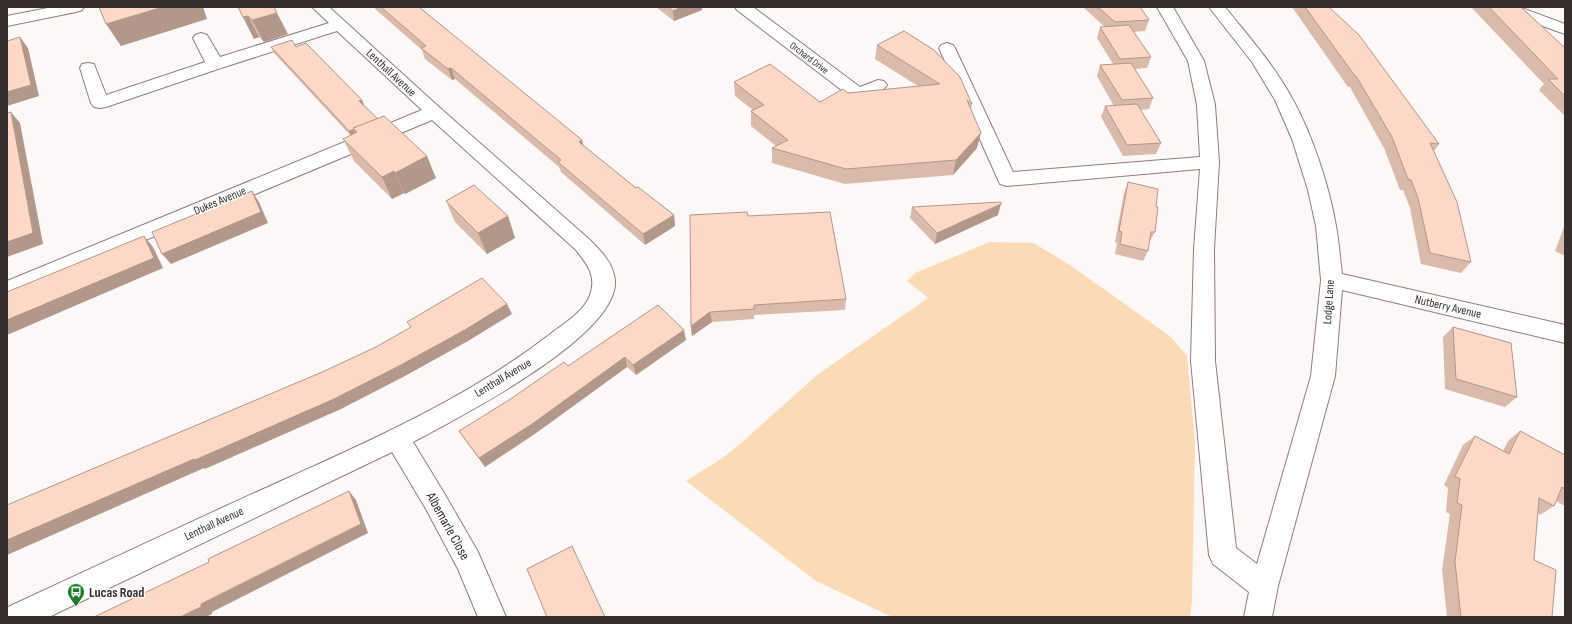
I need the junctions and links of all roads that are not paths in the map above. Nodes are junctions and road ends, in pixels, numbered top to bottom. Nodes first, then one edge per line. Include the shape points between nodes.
1 (76, 7) edge
2 (320, 7) edge
3 (743, 7) edge
4 (1165, 7) edge
5 (1217, 7) edge
6 (1504, 7) edge
7 (7, 21) edge
8 (340, 25) junction
9 (1563, 30) edge
10 (201, 38) dead end
11 (947, 48) dead end
12 (215, 64) junction
13 (88, 68) dead end
14 (878, 85) dead end
15 (434, 112) junction
16 (1210, 162) junction
17 (1332, 280) junction
18 (7, 290) edge
19 (1565, 334) edge
20 (397, 438) junction
21 (1264, 586) junction
22 (18, 617) edge
23 (492, 617) edge
24 (1258, 617) edge

1 - 7 street
2 - 8 street, Lenthall Avenue
3 - 14 street, Orchard Drive via 854,91 863,94
4 - 16 street via 1196,61 1206,105
5 - 17 street, Lodge Lane via 1259,60 1284,100 1301,139 1318,190 1327,231
6 - 9 street
8 - 12 street
8 - 15 street, Lenthall Avenue
10 - 12 street
11 - 16 street via 1007,179
12 - 13 street via 100,103
15 - 18 street, Dukes Avenue
15 - 20 street, Lenthall Avenue via 583,245 598,262 604,281 600,298 592,311 528,364 481,393
16 - 21 street via 1204,249 1203,361 1224,555
17 - 19 street, Nutberry Avenue
17 - 21 street, Lodge Lane via 1323,376
20 - 22 street, Lenthall Avenue
20 - 23 street, Albemarle Close via 468,561
21 - 24 street, Lodge Lane

